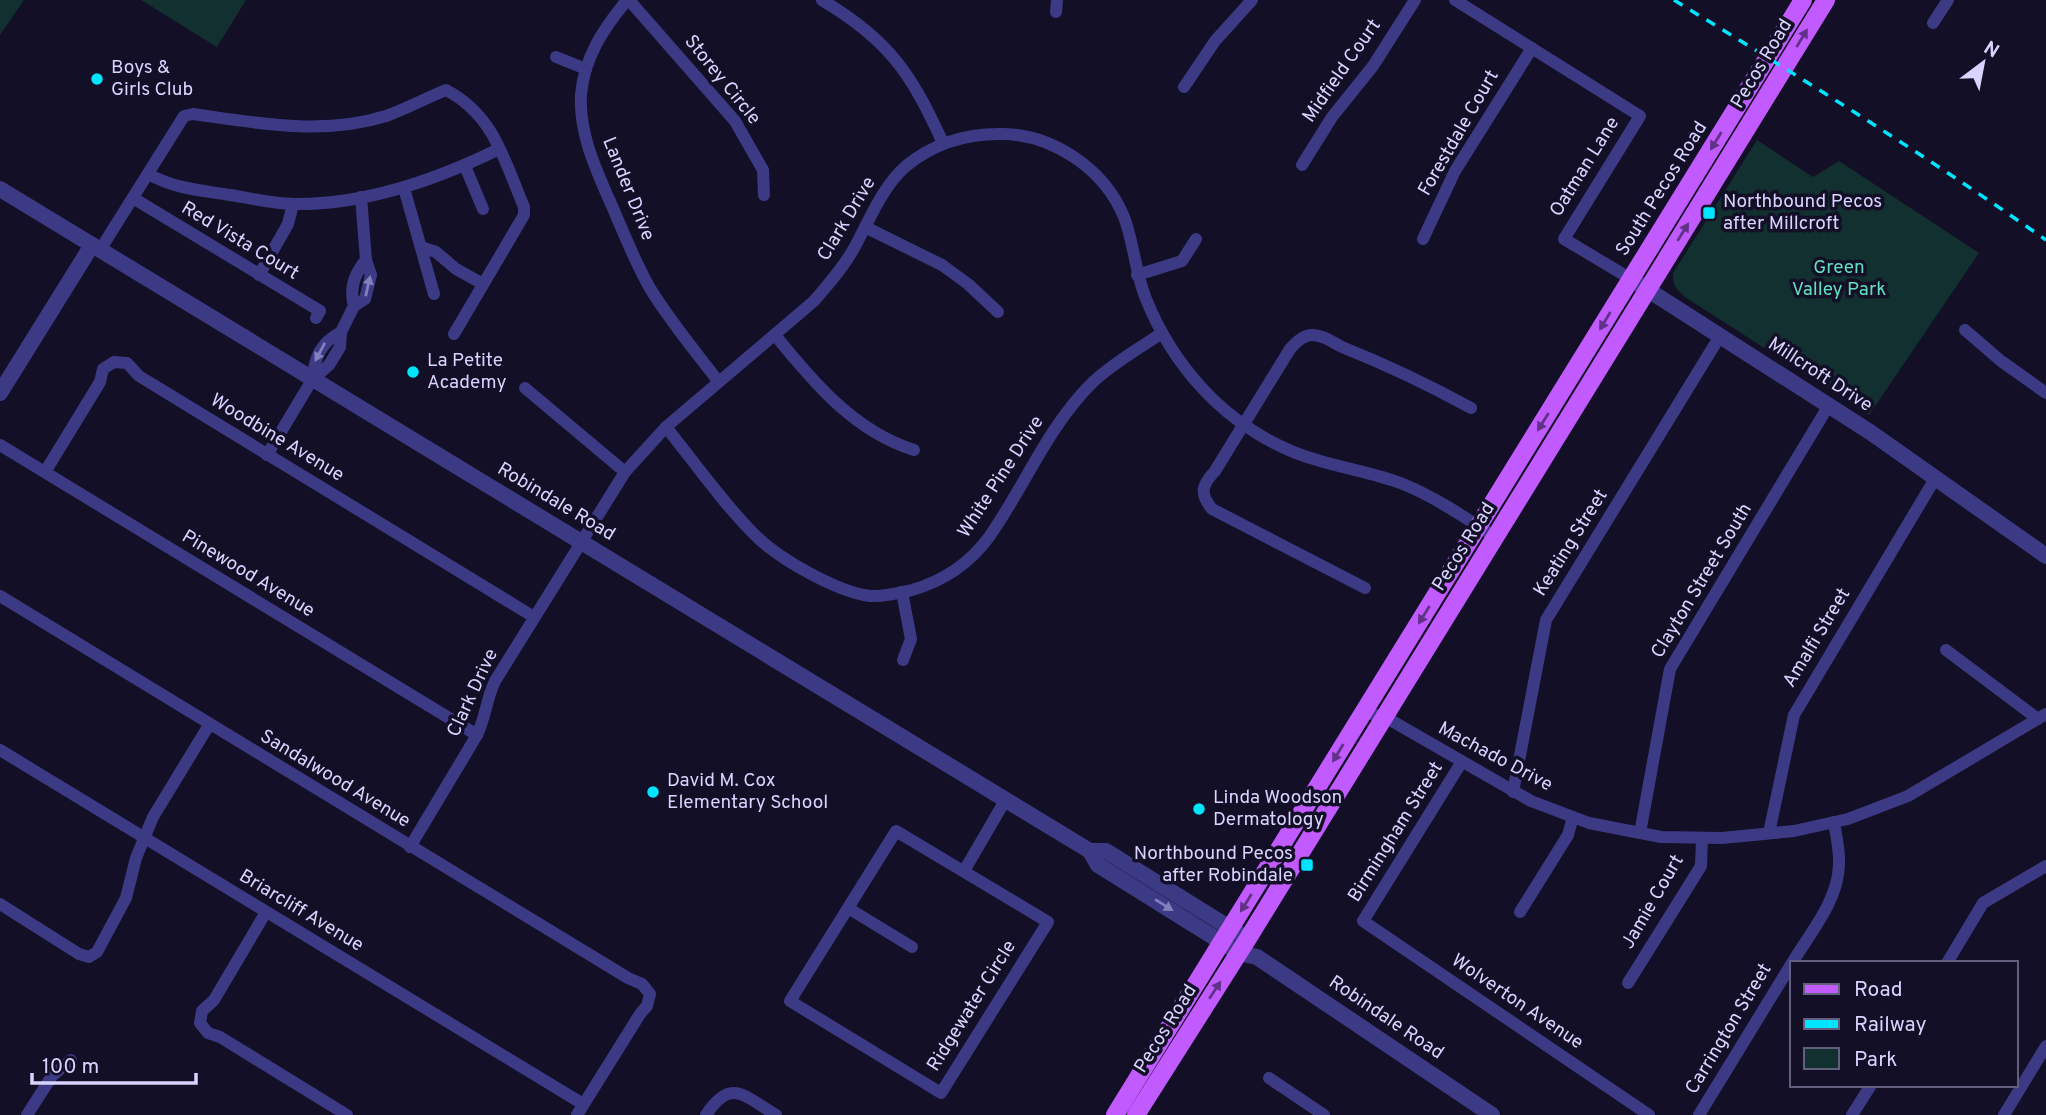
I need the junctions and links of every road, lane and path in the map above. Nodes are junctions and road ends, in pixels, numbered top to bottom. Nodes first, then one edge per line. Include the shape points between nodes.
1 (628, 0) edge
2 (822, 0) edge
3 (1252, 0) edge
4 (1415, 0) edge
5 (1455, 0) edge
6 (1803, 0) edge
7 (1826, 0) edge
8 (1948, 0) edge
9 (1933, 23) dead end
10 (1532, 48) junction
11 (556, 57) dead end
12 (586, 69) junction
13 (1184, 87) dead end
14 (943, 143) junction
15 (499, 149) junction
16 (1301, 165) dead end
17 (465, 166) junction
18 (148, 174) junction
19 (404, 188) junction
20 (0, 189) edge
21 (764, 194) dead end
22 (361, 197) junction
23 (134, 198) junction
24 (293, 204) junction
25 (483, 209) dead end
26 (865, 227) junction
27 (1196, 239) dead end
28 (1423, 239) dead end
29 (1564, 239) joint
30 (96, 247) junction
31 (421, 247) junction
32 (259, 275) junction
33 (1137, 275) junction
34 (1631, 279) junction
35 (483, 284) junction
36 (1647, 290) junction
37 (434, 293) dead end
38 (998, 312) dead end
39 (316, 318) dead end
40 (1965, 330) dead end
41 (1162, 333) junction
42 (454, 334) dead end
43 (775, 335) junction
44 (1720, 336) junction
45 (1579, 363) joint
46 (312, 380) junction
47 (718, 381) junction
48 (525, 388) dead end
49 (0, 393) edge
50 (2046, 393) edge
51 (1829, 405) junction
52 (1471, 408) dead end
53 (1244, 424) junction
54 (666, 427) junction
55 (0, 445) edge
56 (914, 450) dead end
57 (267, 455) junction
58 (45, 472) junction
59 (625, 472) junction
60 (1936, 477) junction
61 (1479, 526) junction
62 (1495, 537) junction
63 (581, 541) junction
64 (2046, 556) edge
65 (1365, 588) dead end
66 (902, 592) junction
67 (0, 596) edge
68 (534, 617) junction
69 (1946, 650) dead end
70 (903, 660) dead end
71 (1363, 712) junction
72 (2042, 716) edge
73 (1385, 717) junction
74 (209, 725) junction
75 (477, 735) junction
76 (0, 750) edge
77 (1461, 763) junction
78 (1513, 792) junction
79 (1006, 799) junction
80 (1573, 817) junction
81 (1834, 822) junction
82 (1640, 833) junction
83 (1769, 833) junction
84 (144, 837) junction
85 (1702, 838) junction
86 (410, 847) junction
87 (2046, 866) edge
88 (964, 871) junction
89 (0, 904) edge
90 (848, 908) junction
91 (266, 912) junction
92 (1520, 912) dead end
93 (1363, 921) joint
94 (1226, 935) junction
95 (912, 947) dead end
96 (1248, 950) junction
97 (1793, 961) edge
98 (1948, 961) edge
99 (1790, 966) edge
100 (1628, 983) dead end
101 (2046, 1046) edge
102 (71, 1060) dead end
103 (1140, 1074) junction
104 (1269, 1078) dead end
105 (1870, 1087) edge
106 (580, 1110) edge
107 (27, 1115) edge
108 (347, 1115) edge
109 (706, 1115) edge
110 (776, 1115) edge
111 (1115, 1115) edge
112 (1135, 1115) edge
113 (1324, 1115) edge
114 (1492, 1115) edge
115 (1649, 1115) edge
116 (1699, 1115) edge
117 (1852, 1115) edge
118 (2004, 1115) edge

1 - 12 street, Lander Drive via 607,24
1 - 21 street, Storey Circle via 735,121 763,170
2 - 14 street via 854,19 902,66
3 - 13 street via 1215,41
4 - 16 street, Midfield Court
5 - 10 street
6 -> 34 main road, South Pecos Road
36 -> 7 main road, Pecos Road
8 - 9 street
10 - 28 street, Forestdale Court via 1455,171
10 - 29 street, Oatman Lane via 1640,116
11 - 12 street
12 - 47 street, Lander Drive via 581,121 594,165 650,288
14 - 26 street, Clark Drive via 906,166 887,187
14 - 33 street, Clark Drive via 978,134 1012,134 1045,141 1075,157 1100,179 1124,218
15 - 17 street
15 - 18 street via 487,123 446,90 386,116 335,127 184,116
15 - 35 street via 524,215
17 - 19 street
17 - 25 street
18 - 23 street
18 - 24 street via 168,185
19 - 22 street
19 - 31 street
20 - 30 street, Robindale Road
22 - 24 street
22 - 46 street via 369,286 341,332 327,339 315,358
23 - 30 street
23 - 32 street, Red Vista Court
24 - 32 street via 288,224
26 - 38 street via 942,265
26 - 43 street, Clark Drive via 834,278
27 - 33 street via 1182,261
29 - 34 street, Millcroft Drive
30 - 46 street, Robindale Road
30 - 49 street
31 - 35 street via 436,251
31 - 37 street
32 - 39 street, Red Vista Court via 320,312
33 - 41 street, Clark Drive
34 - 36 street, Millcroft Drive
34 -> 45 main road, South Pecos Road
35 - 42 street
36 - 44 street, Millcroft Drive
36 - 62 main road, Pecos Road
40 - 50 street
41 - 53 street, Clark Drive via 1202,388
41 - 66 street, White Pine Drive via 1108,369 1077,400 973,556 931,585
43 - 47 street, Clark Drive
43 - 56 street via 841,409 892,443
44 - 51 street, Millcroft Drive
44 - 78 street, Keating Street via 1546,620
45 -> 61 main road, Pecos Road
46 - 57 street
46 - 63 street, Robindale Road
47 - 54 street, Clark Drive
48 - 59 street
51 - 60 street, Millcroft Drive
51 - 82 street, Clayton Street South via 1670,669
52 - 53 street via 1400,370 1309,334 1290,349
53 - 61 street, Clark Drive via 1267,440 1315,460 1405,485
53 - 65 street via 1204,482 1204,499 1212,509
54 - 59 street, Clark Drive
54 - 66 street, White Pine Drive via 754,535 775,552 839,589 872,596
55 - 58 street, Pinewood Avenue
57 - 58 street, Woodbine Avenue via 139,376 127,363 114,362 103,369 100,382
57 - 68 street, Woodbine Avenue
58 - 75 street, Pinewood Avenue
59 - 63 street, Clark Drive
60 - 64 street, Millcroft Drive
60 - 83 street, Amalfi Street via 1794,715
61 - 62 street, Clark Drive
61 -> 71 main road, Pecos Road
62 - 73 main road, Pecos Road
63 - 68 street, Clark Drive
63 - 79 street, Robindale Road
66 - 70 street via 911,639
67 - 74 street, Sandalwood Avenue
68 - 75 street, Clark Drive via 495,681
69 - 72 street
71 - 73 street, Machado Drive
71 -> 94 main road, Pecos Road
72 - 81 street, Machado Drive via 1908,796
73 - 77 street, Machado Drive
73 - 96 main road, Pecos Road
74 - 84 street
74 - 86 street, Sandalwood Avenue
75 - 86 street, Clark Drive
76 - 84 street, Briarcliff Avenue
77 - 78 street, Machado Drive
77 - 93 street, Birmingham Street
78 - 80 street, Machado Drive
79 - 88 street
79 - 94 street, Robindale Road via 1090,851 1106,851
80 - 82 street, Machado Drive
80 - 92 street via 1567,835
81 - 83 street, Machado Drive
81 - 97 street, Carrington Street via 1838,883
82 - 85 street, Machado Drive
83 - 85 street, Machado Drive
84 - 89 street via 126,898 97,952 89,957
84 - 91 street, Briarcliff Avenue
85 - 100 street, Jamie Court via 1701,866
86 - 106 street, Sandalwood Avenue via 642,984 650,994 647,1006
87 - 98 street via 1983,903
88 - 90 street, Ridgewater Circle via 896,831
88 - 90 street, Ridgewater Circle via 1048,922 940,1093 790,1001
90 - 95 street
91 - 106 street, Briarcliff Avenue
91 - 108 street via 214,1000 202,1011 200,1023 208,1033
93 - 115 street, Wolverton Avenue
94 - 96 street, Robindale Road
94 - 103 main road, Pecos Road
112 -> 96 main road, Pecos Road
96 - 114 street, Robindale Road
99 - 116 street, Carrington Street
101 - 118 street
102 - 107 street via 51,1076
103 - 111 main road, Pecos Road
103 - 112 main road via 1145,1080
104 - 113 street
105 - 117 street
109 - 110 street via 718,1098 729,1092 742,1094

